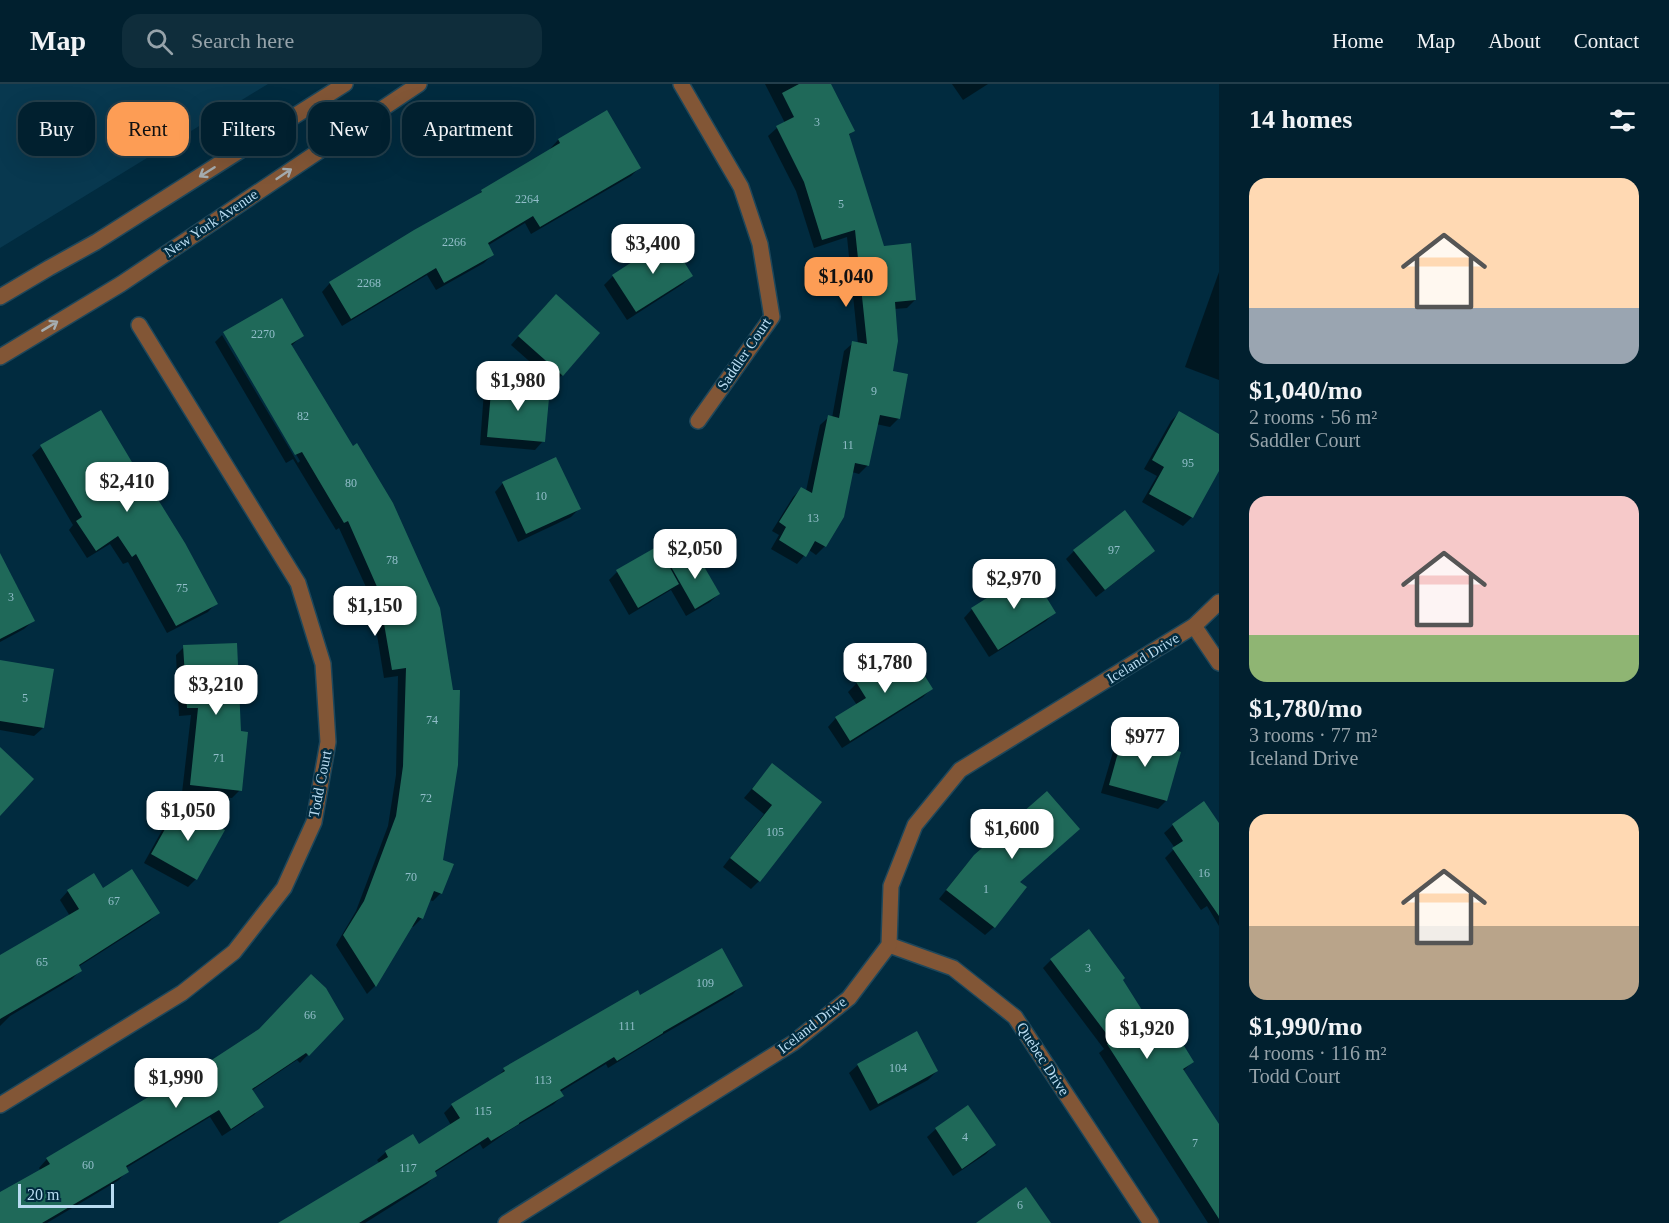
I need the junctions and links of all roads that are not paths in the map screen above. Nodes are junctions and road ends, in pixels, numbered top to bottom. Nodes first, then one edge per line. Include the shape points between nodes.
1 (345, 84) edge
2 (419, 84) edge
3 (681, 84) edge
4 (0, 297) edge
5 (139, 325) dead end
6 (0, 357) edge
7 (698, 422) dead end
8 (1219, 602) edge
9 (1194, 626) junction
10 (1219, 663) edge
11 (889, 945) junction
12 (0, 1106) edge
13 (506, 1223) edge
14 (1151, 1223) edge

1 -> 4 street via 96,242
6 -> 2 street, New York Avenue via 121,284
3 - 7 street, Saddler Court via 741,187 760,244 772,317
5 - 12 street, Todd Court via 298,583 323,664 328,742 314,822 284,888 234,952 182,993
8 - 9 street, Iceland Drive
9 - 10 street
9 - 11 street, Iceland Drive via 960,770 915,825 891,886
11 - 13 street, Iceland Drive via 849,998 793,1043
11 - 14 street, Quebec Drive via 953,968 1015,1017

